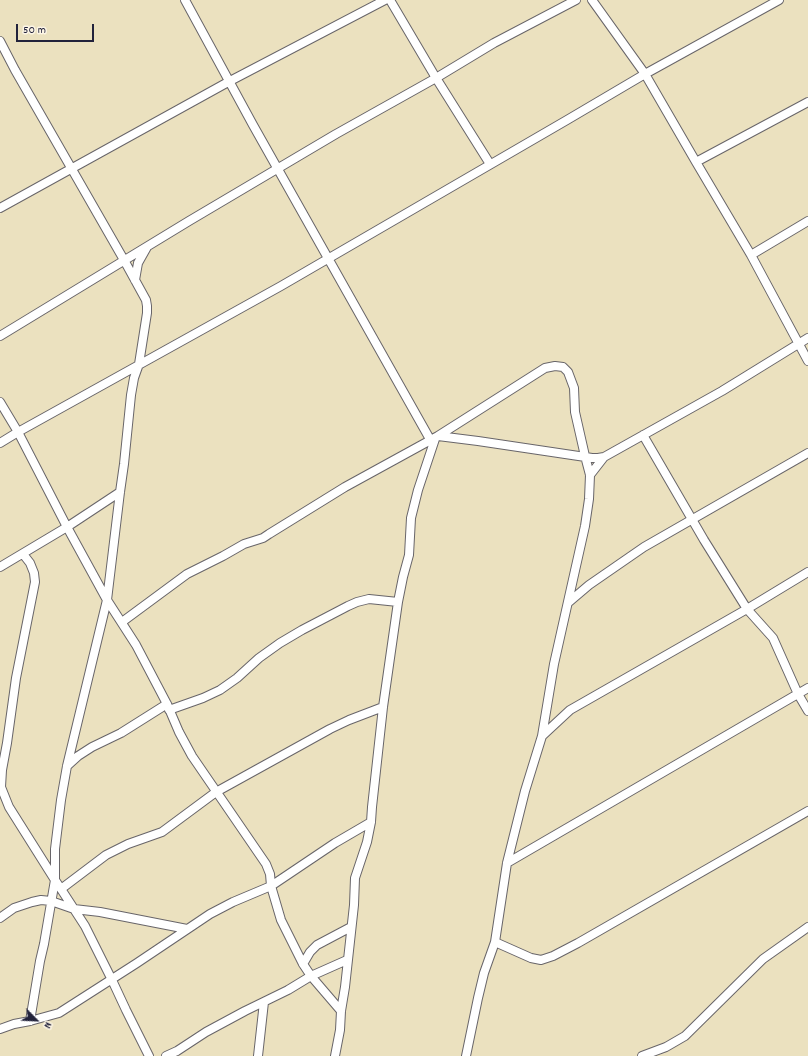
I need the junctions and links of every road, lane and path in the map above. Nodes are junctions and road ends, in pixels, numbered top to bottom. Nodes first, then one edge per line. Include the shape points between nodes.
1 (185, 0) edge
2 (385, 0) edge
3 (390, 0) edge
4 (576, 0) edge
5 (592, 0) edge
6 (779, 0) edge
7 (0, 41) edge
8 (645, 74) junction
9 (436, 78) junction
10 (230, 82) junction
11 (808, 102) edge
12 (696, 162) junction
13 (490, 164) junction
14 (278, 168) junction
15 (72, 169) junction
16 (0, 208) edge
17 (808, 221) edge
18 (147, 246) junction
19 (751, 255) junction
20 (328, 258) junction
21 (124, 260) junction
22 (135, 280) junction
23 (0, 336) edge
24 (808, 338) edge
25 (799, 343) junction
26 (808, 361) edge
27 (139, 364) junction
28 (0, 402) edge
29 (18, 432) junction
30 (643, 435) junction
31 (434, 439) junction
32 (0, 444) edge
33 (808, 453) edge
34 (585, 456) junction
35 (604, 456) junction
36 (590, 475) junction
37 (120, 492) junction
38 (692, 519) junction
39 (67, 527) junction
40 (23, 554) junction
41 (0, 568) edge
42 (808, 572) edge
43 (107, 600) junction
44 (398, 602) junction
45 (569, 602) junction
46 (747, 609) junction
47 (122, 622) junction
48 (808, 688) edge
49 (798, 694) junction
50 (168, 707) junction
51 (383, 707) junction
52 (808, 711) edge
53 (542, 736) junction
54 (67, 766) junction
55 (1, 768) edge
56 (0, 789) edge
57 (216, 792) junction
58 (808, 811) edge
59 (371, 822) junction
60 (507, 863) junction
61 (54, 880) junction
62 (271, 886) junction
63 (61, 889) junction
64 (51, 901) junction
65 (74, 909) junction
66 (0, 918) edge
67 (351, 927) junction
68 (808, 927) edge
69 (187, 929) junction
70 (495, 942) junction
71 (347, 960) junction
72 (303, 964) junction
73 (311, 976) junction
74 (112, 980) junction
75 (264, 1002) junction
76 (341, 1011) junction
77 (30, 1021) junction
78 (0, 1029) edge
79 (149, 1056) edge
80 (166, 1056) edge
81 (258, 1056) edge
82 (335, 1056) edge
83 (466, 1056) edge
84 (642, 1056) edge

1 - 10 street
2 - 10 street
3 - 9 street
4 - 9 street via 494,43
5 - 8 street
6 - 8 street
7 - 15 street
8 - 12 street
8 - 13 street
9 - 13 street
9 - 14 street
10 - 14 street
10 - 15 street
11 - 12 street
12 - 19 street
13 - 20 street
14 - 18 street
14 - 20 street
15 - 16 street
15 - 21 street
17 - 19 street
18 - 21 street
18 - 22 street via 138,263
19 - 25 street
20 - 27 street
20 - 31 street
21 - 22 street
21 - 23 street
22 - 27 street via 147,306
24 - 25 street
25 - 26 street
25 - 30 street via 722,391
27 - 29 street
27 - 37 street via 131,395
28 - 29 street
29 - 32 street
29 - 39 street
30 - 35 street
30 - 38 street
31 - 34 street
31 - 34 street via 545,368 555,366 563,367 568,372 574,388 575,412
31 - 44 street via 415,501 410,555
31 - 47 street via 345,487 263,538 244,544 187,574
33 - 38 street
34 - 35 street
34 - 36 street
35 - 36 street
36 - 45 street via 587,516
37 - 39 street
37 - 43 street
38 - 45 street via 644,547
38 - 46 street
39 - 40 street
39 - 43 street
40 - 41 street
40 - 55 street via 30,563 35,582
42 - 46 street
43 - 47 street
43 - 54 street
44 - 50 street via 368,599 348,606 280,643 220,690 203,698
44 - 51 street
45 - 53 street via 554,664
46 - 49 street via 772,638
46 - 53 street via 570,710
47 - 50 street
48 - 49 street
49 - 52 street
49 - 60 street
50 - 54 street via 92,747
50 - 57 street via 192,756
51 - 57 street via 330,728
51 - 59 street
53 - 60 street
54 - 61 street via 55,849
55 - 56 street
56 - 61 street
57 - 62 street via 266,864
57 - 63 street via 162,832 106,855
58 - 70 street via 554,956 541,960 531,958
59 - 62 street
59 - 67 street via 355,878
60 - 70 street
61 - 63 street
61 - 64 street
62 - 69 street via 233,902
62 - 72 street via 281,920
63 - 65 street
64 - 65 street
64 - 66 street via 41,900 14,908
64 - 77 street
65 - 69 street
65 - 74 street
67 - 71 street
67 - 72 street via 317,945
68 - 84 street via 763,959 685,1036
69 - 74 street
70 - 83 street via 484,973
71 - 73 street
71 - 76 street
72 - 73 street
73 - 75 street
73 - 76 street
74 - 77 street via 59,1013
74 - 79 street
75 - 80 street via 245,1010
75 - 81 street
76 - 82 street
77 - 78 street

